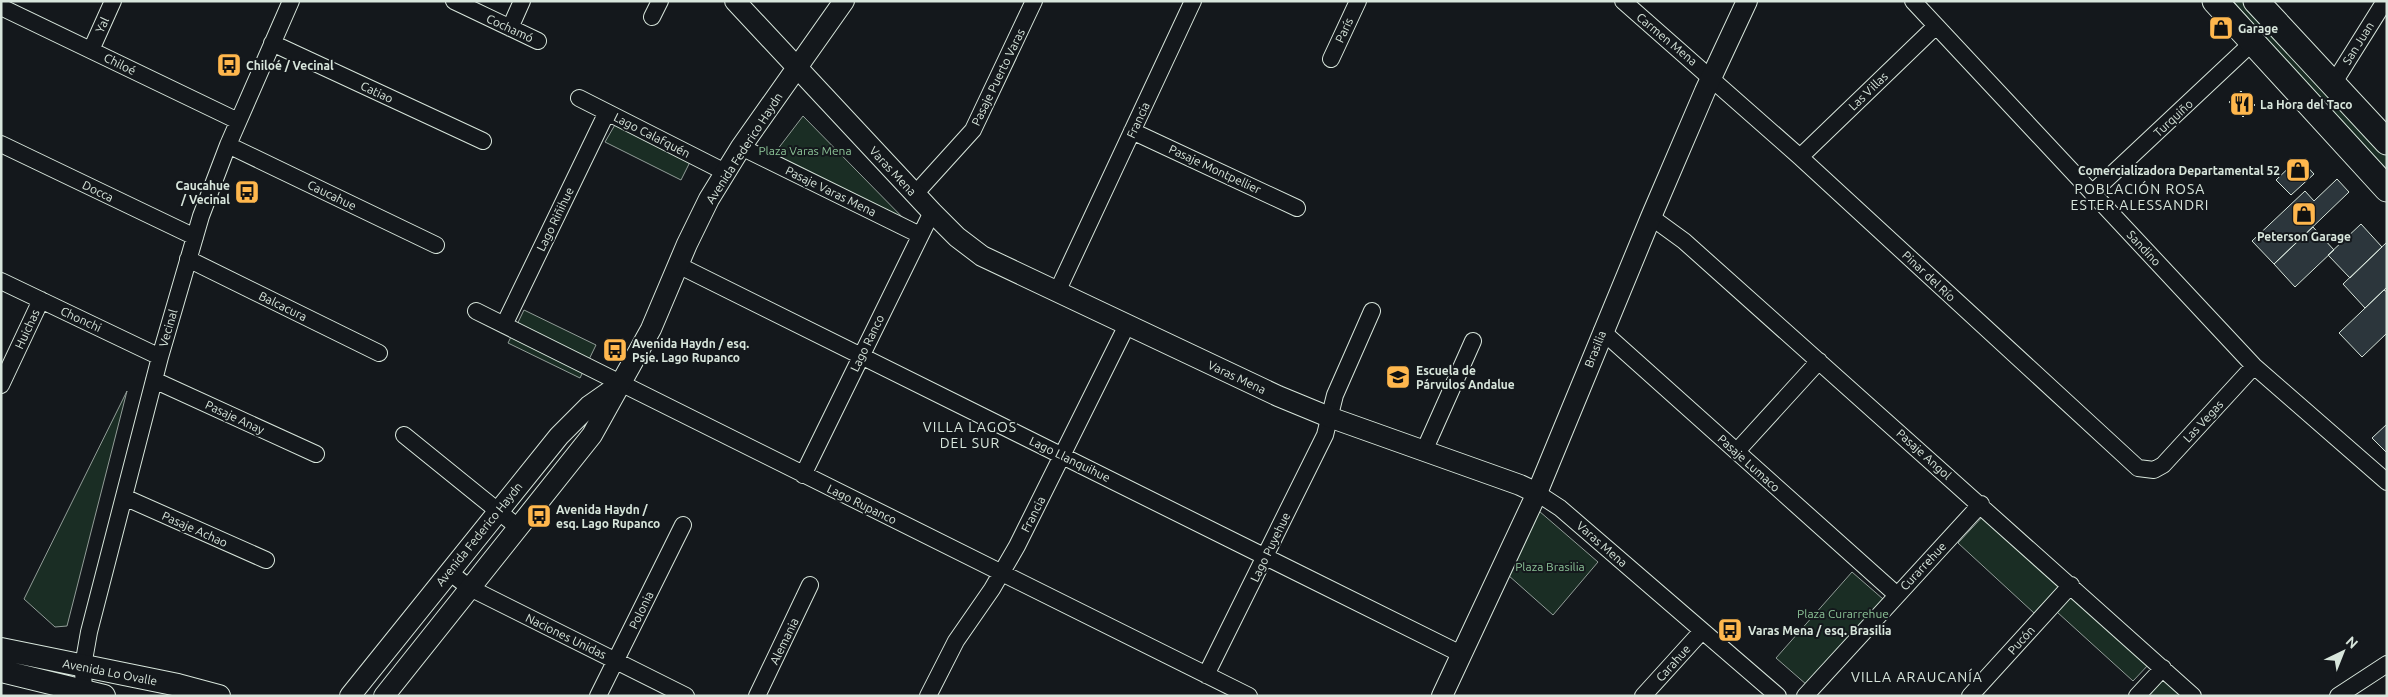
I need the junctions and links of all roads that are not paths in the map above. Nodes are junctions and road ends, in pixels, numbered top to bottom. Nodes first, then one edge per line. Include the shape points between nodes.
1 (113, 1) edge
2 (291, 1) edge
3 (454, 1) edge
4 (522, 1) edge
5 (660, 1) edge
6 (735, 1) edge
7 (844, 1) edge
8 (1034, 1) edge
9 (1193, 1) edge
10 (1358, 1) edge
11 (1623, 1) edge
12 (1747, 1) edge
13 (1913, 1) edge
14 (2215, 1) edge
15 (2256, 1) edge
16 (2384, 1) edge
17 (2, 7) edge
18 (652, 17) dead end
19 (1936, 26) junction
20 (510, 28) junction
21 (538, 41) dead end
22 (2253, 42) junction
23 (272, 43) junction
24 (91, 50) junction
25 (1331, 59) dead end
26 (797, 68) junction
27 (1712, 77) junction
28 (2333, 84) junction
29 (579, 98) dead end
30 (607, 112) junction
31 (238, 121) junction
32 (1132, 131) junction
33 (483, 141) dead end
34 (2387, 142) edge
35 (1, 144) edge
36 (228, 145) junction
37 (741, 148) junction
38 (1800, 157) junction
39 (725, 172) junction
40 (2387, 189) edge
41 (2092, 193) junction
42 (915, 194) junction
43 (1297, 208) dead end
44 (932, 212) junction
45 (1651, 217) junction
46 (920, 235) junction
47 (195, 237) junction
48 (436, 245) dead end
49 (188, 259) junction
50 (678, 265) junction
51 (1, 282) edge
52 (1057, 292) junction
53 (41, 300) junction
54 (476, 311) dead end
55 (1372, 311) dead end
56 (504, 325) junction
57 (1127, 326) junction
58 (1602, 331) junction
59 (1474, 341) dead end
60 (379, 352) dead end
61 (861, 356) junction
62 (160, 357) junction
63 (1819, 361) junction
64 (2254, 366) junction
65 (154, 380) junction
66 (620, 384) junction
67 (1, 385) edge
68 (1329, 417) junction
69 (404, 435) dead end
70 (1424, 451) junction
71 (1737, 452) junction
72 (316, 454) dead end
73 (1062, 456) junction
74 (2148, 471) joint
75 (803, 474) junction
76 (2387, 482) edge
77 (1536, 493) junction
78 (124, 497) junction
79 (1981, 504) junction
80 (498, 510) junction
81 (683, 525) dead end
82 (518, 528) junction
83 (1265, 557) junction
84 (266, 560) dead end
85 (449, 572) junction
86 (1001, 574) junction
87 (810, 585) dead end
88 (2071, 585) junction
89 (470, 588) junction
90 (1897, 595) junction
91 (1702, 631) junction
92 (390, 645) junction
93 (1, 649) edge
94 (1461, 654) junction
95 (616, 661) junction
96 (411, 662) junction
97 (2387, 664) edge
98 (84, 666) junction
99 (2163, 668) junction
100 (1, 671) edge
101 (1206, 675) junction
102 (91, 694) edge
103 (109, 696) edge
104 (219, 696) edge
105 (350, 696) edge
106 (384, 696) edge
107 (598, 696) edge
108 (686, 696) edge
109 (757, 696) edge
110 (928, 696) edge
111 (1249, 696) edge
112 (1442, 696) edge
113 (1643, 696) edge
114 (1778, 696) edge
115 (1804, 696) edge
116 (1970, 696) edge
117 (2137, 696) edge
118 (2193, 696) edge
119 (2338, 696) edge

1 - 24 street, Yal
2 - 23 street, Vecinal
3 - 20 street, Cochamó
4 - 20 street
5 - 18 street
6 - 26 street, Varas Mena
7 - 26 street, Avenida Federico Haydn
8 - 42 street, Pasaje Puerto Varas via 973,130
9 - 32 street, Francia
10 - 25 street, París
11 - 27 street, Carmen Mena
12 - 27 street, Brasilia
13 - 19 street, Sandino
14 - 22 main road
15 - 28 main road
16 - 28 street, San Juan
17 - 24 street, Chiloé
19 - 38 street, Las Villas
19 - 41 street, Sandino
20 - 21 street, Cochamó
22 - 40 main road
22 - 41 street, Turquiño
23 - 31 street, Vecinal
23 - 33 street, Catiao
24 - 31 street, Chiloé
26 - 37 street, Avenida Federico Haydn
26 - 42 street, Varas Mena
27 - 38 street, Pinar del Río
27 - 45 street, Brasilia
28 - 34 main road
29 - 30 street, Lago Calafquén
30 - 39 street, Lago Calafquén
30 - 56 street, Lago Riñihue
31 - 36 street, Vecinal
32 - 43 street, Pasaje Montpellier
32 - 52 street, Francia
35 - 47 street, Docca
36 - 47 street, Vecinal
36 - 48 street, Caucahue
37 - 39 street, Avenida Federico Haydn
37 - 46 street, Pasaje Varas Mena
38 - 74 street, Pinar del Río via 2134,464
39 - 50 street, Avenida Federico Haydn via 696,223
41 - 64 street, Sandino
42 - 44 street, Varas Mena
44 - 46 street, Lago Ranco
44 - 52 street, Varas Mena via 982,256
45 - 58 street, Brasilia
45 - 63 street, Pasaje Angol via 1684,241
46 - 61 street, Lago Ranco
47 - 49 street, Vecinal
49 - 60 street, Balcacura
49 - 62 street, Vecinal
50 - 61 street, Lago Llanquihue
50 - 66 street, Avenida Federico Haydn via 651,329
51 - 53 street, Chonchi
52 - 57 street, Varas Mena
53 - 62 street, Chonchi
53 - 67 street, Huichas
54 - 56 street, Lago Rupanco
55 - 68 street, Lago Puyehue via 1335,395
56 - 66 street, Lago Rupanco
57 - 68 street, Varas Mena
57 - 73 street, Francia
58 - 71 street, Pasaje Lumaco
58 - 77 street, Brasilia
59 - 70 street
61 - 73 street, Lago Llanquihue
61 - 75 street, Lago Ranco
62 - 65 street, Vecinal
63 - 71 street
63 - 79 street, Pasaje Angol
64 - 74 street, Las Vegas via 2163,465
64 - 76 street, Sandino
65 - 72 street, Pasaje Anay
65 - 78 street, Vecinal
66 - 75 street, Lago Rupanco
66 - 80 street, Avenida Federico Haydn via 573,420
66 - 82 street, Avenida Federico Haydn via 592,435
68 - 70 street, Varas Mena
68 - 83 street, Lago Puyehue via 1325,435
69 - 80 street
70 - 77 street, Varas Mena
71 - 90 street, Pasaje Lumaco
73 - 83 street, Lago Llanquihue
73 - 86 street, Francia
75 - 86 street, Lago Rupanco
77 - 91 street, Varas Mena via 1560,508
77 - 94 street, Brasilia
78 - 84 street, Pasaje Achao
78 - 98 street, Vecinal via 89,632
79 - 88 street, Pasaje Angol
79 - 90 street, Curarrehue
80 - 82 street
80 - 85 street, Avenida Federico Haydn
81 - 95 street, Polonia
82 - 89 street, Avenida Federico Haydn
83 - 94 street, Lago Llanquihue
83 - 101 street, Lago Puyehue
85 - 89 street, Naciones Unidas
85 - 92 street, Avenida Federico Haydn
86 - 101 street, Lago Rupanco
86 - 110 street, Francia via 956,641
87 - 109 street, Alemania
88 - 99 street, Pasaje Angol
88 - 116 street, Pucón
89 - 95 street, Naciones Unidas
89 - 96 street, Avenida Federico Haydn
90 - 115 street, Curarrehue
91 - 113 street, Carahue
91 - 114 street, Varas Mena
92 - 96 street
92 - 105 street, Avenida Federico Haydn
93 - 98 main road, Avenida Lo Ovalle
94 - 112 street, Brasilia
95 - 107 street, Polonia
95 - 108 street, Naciones Unidas
96 - 106 street, Avenida Federico Haydn
97 - 119 street
98 - 102 street, Vecinal
98 - 103 street
98 - 104 main road, Avenida Lo Ovalle
99 - 117 street
99 - 118 street, Pasaje Angol
100 - 102 main road, Avenida Lo Ovalle
101 - 111 street, Lago Rupanco

